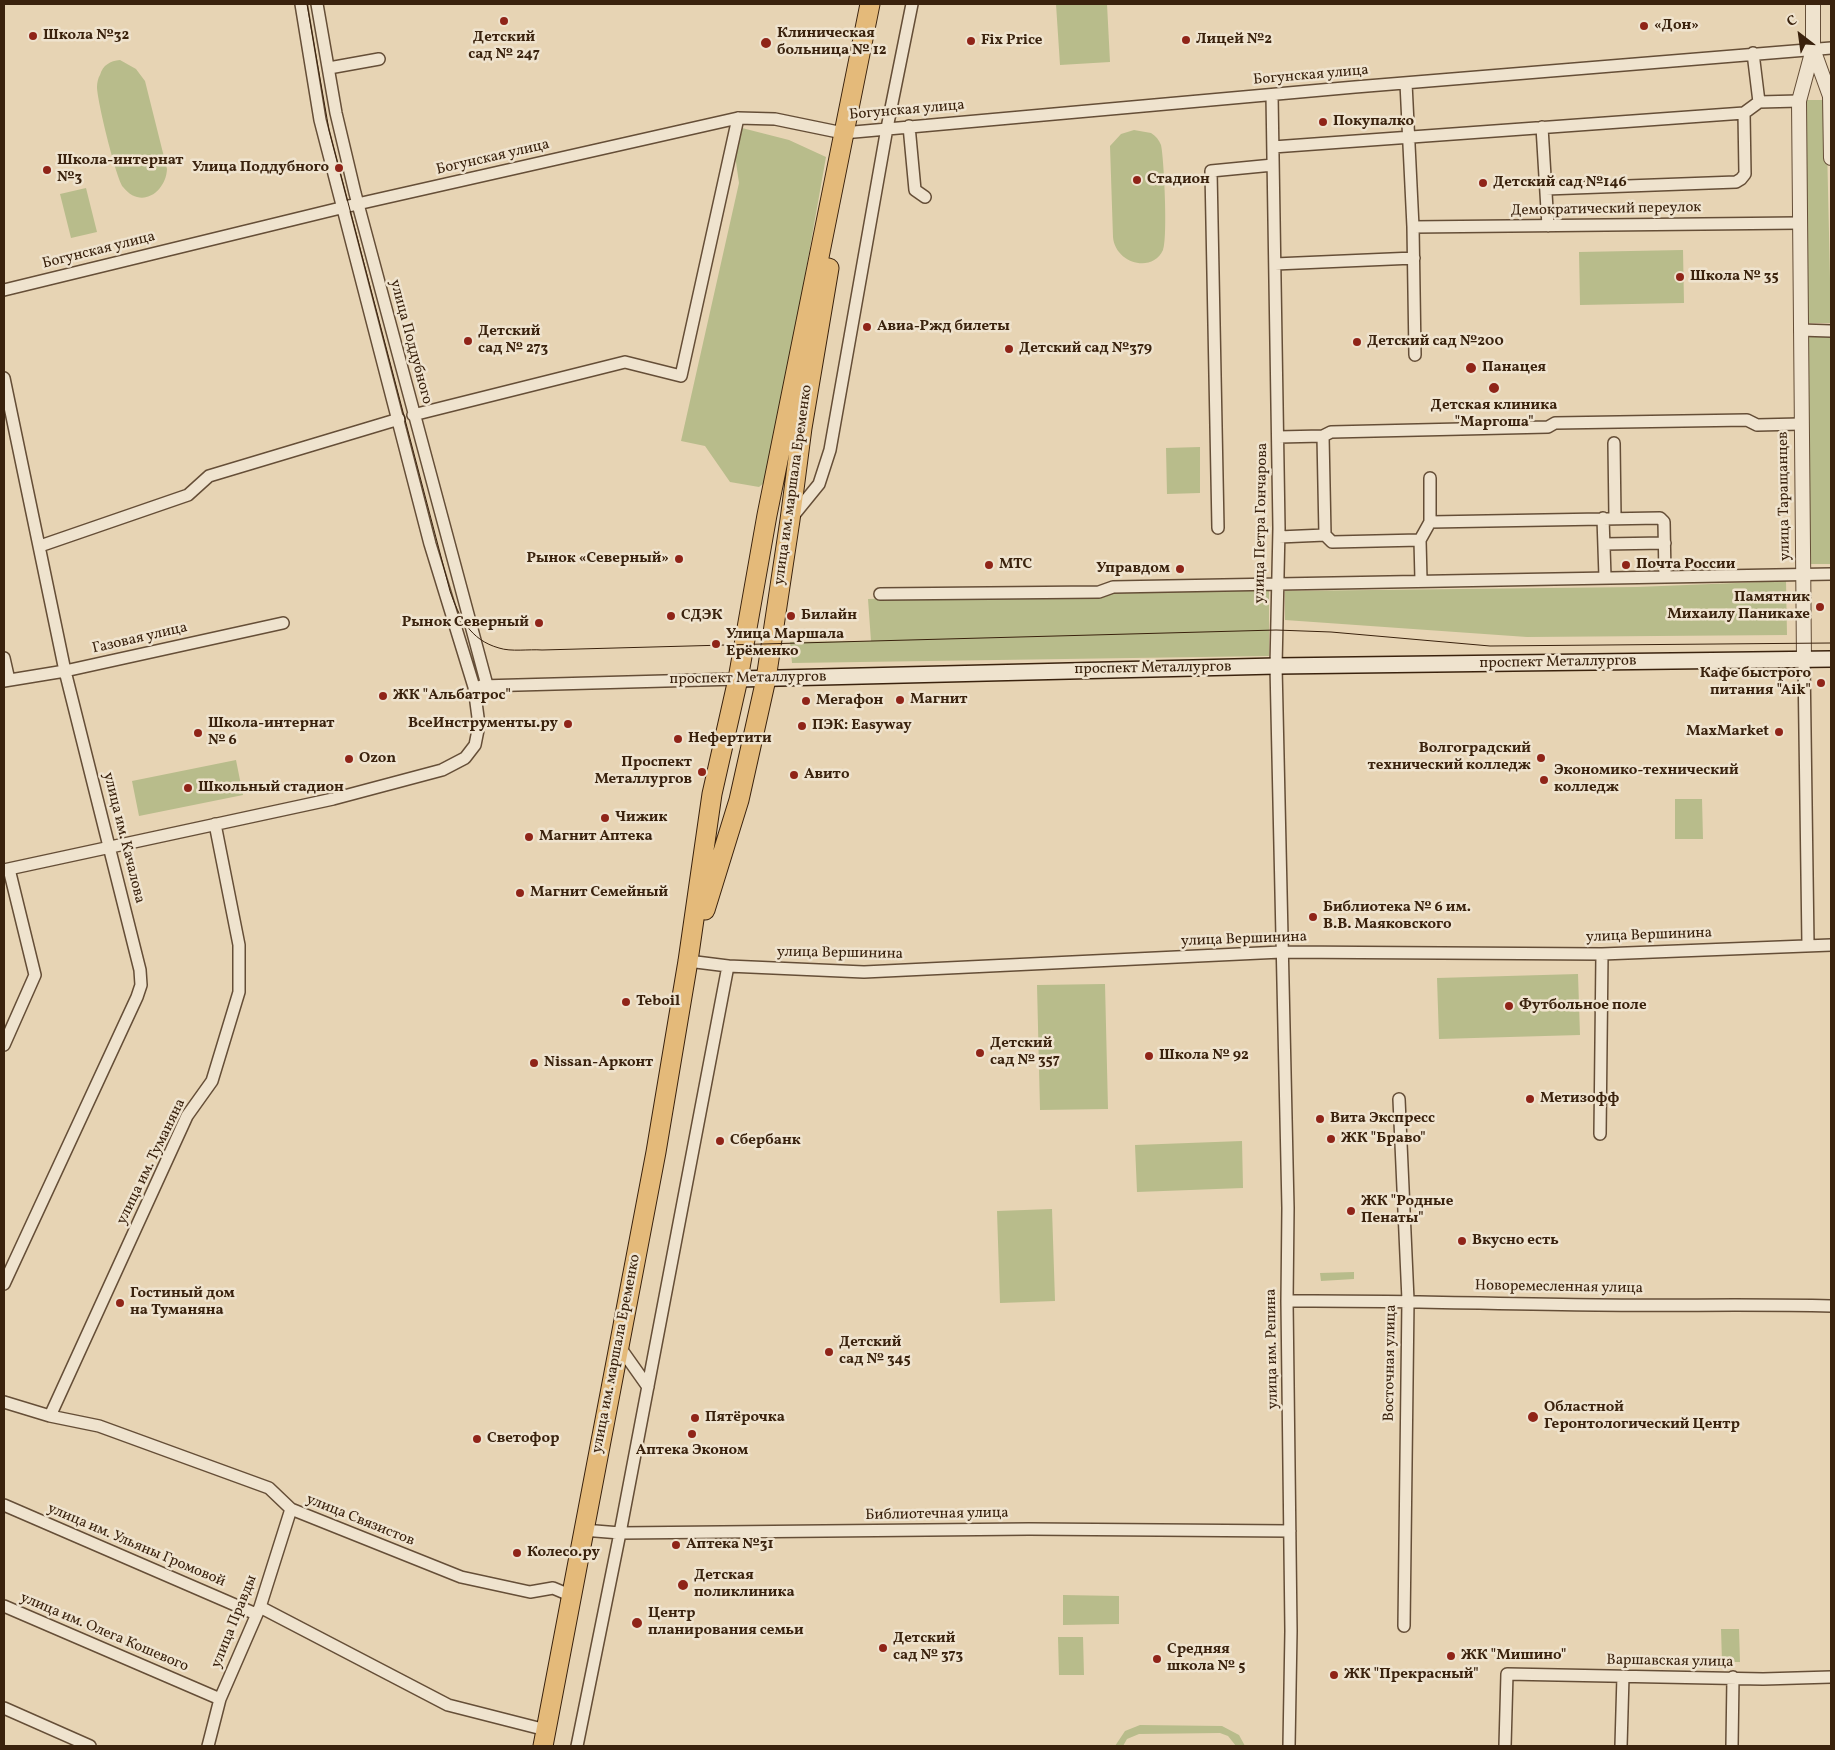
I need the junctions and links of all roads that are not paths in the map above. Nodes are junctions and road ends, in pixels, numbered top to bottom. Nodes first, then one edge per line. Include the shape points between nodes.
1 (301, 4) edge
2 (318, 4) edge
3 (870, 4) edge
4 (879, 4) edge
5 (912, 4) edge
6 (1813, 4) edge
7 (1831, 48) edge
8 (1813, 49) junction
9 (1753, 53) junction
10 (379, 59) dead end
11 (329, 68) junction
12 (1406, 83) junction
13 (1272, 95) junction
14 (1799, 101) junction
15 (1759, 102) junction
16 (1744, 113) junction
17 (738, 118) junction
18 (909, 126) junction
19 (1542, 127) junction
20 (887, 128) junction
21 (848, 132) junction
22 (1409, 137) junction
23 (1273, 147) junction
24 (1831, 158) edge
25 (1273, 165) junction
26 (1546, 189) junction
27 (925, 197) dead end
28 (358, 204) junction
29 (343, 208) junction
30 (1799, 223) junction
31 (1548, 226) junction
32 (1414, 228) junction
33 (1414, 258) junction
34 (1275, 264) junction
35 (4, 290) edge
36 (1800, 330) junction
37 (1831, 331) edge
38 (1415, 355) dead end
39 (4, 378) edge
40 (414, 415) junction
41 (399, 419) junction
42 (1800, 424) junction
43 (1323, 436) junction
44 (1278, 437) junction
45 (1614, 444) dead end
46 (1430, 478) dead end
47 (767, 515) junction
48 (1603, 518) junction
49 (1615, 518) junction
50 (790, 520) junction
51 (1430, 522) junction
52 (1218, 528) dead end
53 (1325, 535) junction
54 (1279, 537) junction
55 (1420, 540) junction
56 (1665, 542) junction
57 (1604, 544) junction
58 (40, 546) junction
59 (1802, 574) junction
60 (1831, 574) edge
61 (1666, 576) junction
62 (1605, 577) junction
63 (1421, 580) junction
64 (1278, 582) junction
65 (880, 594) dead end
66 (283, 623) dead end
67 (4, 658) edge
68 (1831, 659) edge
69 (1804, 661) junction
70 (1276, 666) junction
71 (66, 672) junction
72 (738, 679) junction
73 (766, 679) junction
74 (6, 681) edge
75 (487, 685) junction
76 (474, 687) junction
77 (712, 794) junction
78 (739, 800) junction
79 (215, 824) junction
80 (110, 847) junction
81 (6, 870) edge
82 (1808, 945) junction
83 (1831, 945) edge
84 (1281, 952) junction
85 (1602, 954) junction
86 (688, 961) junction
87 (728, 966) junction
88 (4, 1045) edge
89 (1399, 1099) dead end
90 (1600, 1134) dead end
91 (4, 1284) edge
92 (1408, 1300) junction
93 (1287, 1301) junction
94 (1831, 1306) edge
95 (618, 1345) junction
96 (648, 1388) junction
97 (4, 1402) edge
98 (50, 1416) junction
99 (4, 1505) edge
100 (291, 1509) junction
101 (583, 1530) junction
102 (1290, 1530) junction
103 (620, 1533) junction
104 (572, 1596) junction
105 (4, 1606) edge
106 (258, 1611) junction
107 (1404, 1626) dead end
108 (1623, 1676) junction
109 (1831, 1677) edge
110 (1733, 1678) junction
111 (220, 1699) junction
112 (4, 1708) edge
113 (544, 1738) edge
114 (90, 1746) edge
115 (208, 1746) edge
116 (577, 1746) edge
117 (1289, 1746) edge
118 (1506, 1746) edge
119 (1621, 1746) edge
120 (1732, 1746) edge

1 - 29 street, улица Поддубного via 320,120
2 - 11 street, улица Поддубного
3 - 21 highway, улица им. маршала Еременко
4 - 21 highway, улица им. маршала Еременко
5 - 20 street
6 - 8 street, улица Таращанцев
7 - 8 street, Богунская улица
8 - 9 street, Богунская улица
8 - 14 street, улица Таращанцев
8 - 24 street, улица Таращанцев via 1830,96
9 - 12 street, Богунская улица
9 - 15 street
10 - 11 street
11 - 28 street, улица Поддубного via 336,113
12 - 13 street, Богунская улица
12 - 22 street
13 - 18 street, Богунская улица
13 - 23 street, улица Петра Гончарова
14 - 15 street
14 - 30 street, улица Таращанцев
15 - 16 street
16 - 19 street
16 - 26 street via 1745,174 1736,182
17 - 21 street, Богунская улица via 775,119
17 - 28 street, Богунская улица
17 - 40 street via 681,376 625,362
18 - 20 street, Богунская улица
18 - 27 street via 915,190
19 - 22 street
19 - 26 street
20 - 21 street, Богунская улица
20 - 50 street via 830,450 819,484
21 - 47 highway, улица им. маршала Еременко
21 - 50 highway, улица им. маршала Еременко
22 - 23 street
22 - 32 street
23 - 25 street, улица Петра Гончарова
25 - 34 street, улица Петра Гончарова
25 - 52 street via 1211,171
26 - 31 street
28 - 29 street, Богунская улица
28 - 40 street, улица Поддубного
29 - 35 street, Богунская улица
29 - 41 street, улица Поддубного
30 - 31 street, Демократический переулок
30 - 36 street, улица Таращанцев
31 - 32 street, Демократический переулок
32 - 33 street
33 - 34 street
33 - 38 street
34 - 44 street, улица Петра Гончарова
36 - 37 street
36 - 42 street, улица Таращанцев
39 - 58 street, улица им. Качалова
40 - 75 street, улица Поддубного
41 - 58 street via 208,476 188,496
41 - 76 street, улица Поддубного via 430,544
42 - 43 street via 1757,425 1747,420 1555,423 1548,427 1331,432
42 - 59 street, улица Таращанцев
43 - 44 street
43 - 53 street
44 - 54 street, улица Петра Гончарова
45 - 49 street
46 - 51 street
47 - 50 highway via 784,513
47 - 72 highway, улица им. маршала Еременко
48 - 49 street
48 - 51 street
48 - 57 street
49 - 56 street via 1660,518 1664,522
50 - 73 highway, улица им. маршала Еременко
51 - 55 street
53 - 54 street
53 - 55 street via 1332,542
54 - 64 street, улица Петра Гончарова
55 - 63 street
56 - 57 street
56 - 61 street
57 - 62 street
58 - 71 street, улица им. Качалова
59 - 60 street
59 - 61 street
59 - 69 street, улица Таращанцев
61 - 62 street
62 - 63 street
63 - 64 street
64 - 65 street via 1113,587 1099,592
64 - 70 street, улица Петра Гончарова
66 - 71 street, Газовая улица
67 - 74 street
68 - 69 main road, проспект Металлургов
69 - 70 main road, проспект Металлургов
69 - 82 street, улица Таращанцев
70 - 73 main road, проспект Металлургов
70 - 84 street, улица Петра Гончарова
71 - 74 street, Газовая улица
71 - 80 street, улица им. Качалова
72 - 73 main road, проспект Металлургов
72 - 75 street, проспект Металлургов
72 - 77 highway, улица им. маршала Еременко
73 - 78 highway, улица им. маршала Еременко
75 - 76 street, проспект Металлургов
76 - 79 street, улица Поддубного via 479,725 475,745 454,765 333,799
77 - 78 highway via 731,803
77 - 86 highway, улица им. маршала Еременко
78 - 86 highway, улица им. маршала Еременко
79 - 80 street, улица Поддубного
79 - 98 street, улица им. Туманяна via 239,945 239,992 212,1081 187,1116
80 - 81 street, улица Поддубного
80 - 91 street, улица им. Качалова via 141,985
81 - 88 street via 35,975
82 - 83 street, улица Вершинина
82 - 85 street, улица Вершинина
84 - 85 street, улица Вершинина
84 - 87 street, улица Вершинина via 864,972
84 - 93 street, улица им. Репина via 1288,1208
85 - 90 street
86 - 87 street, улица Вершинина
86 - 95 highway, улица им. маршала Еременко via 656,1152
87 - 96 street
89 - 92 street, Восточная улица
92 - 93 street, Новоремесленная улица
92 - 94 street, Новоремесленная улица
92 - 107 street, Восточная улица
93 - 102 street, улица им. Репина
95 - 96 street
95 - 101 highway, улица им. маршала Еременко
96 - 103 street
97 - 98 street, улица Связистов
98 - 100 street, улица Связистов via 99,1426 269,1488
99 - 106 street, улица им. Ульяны Громовой
100 - 104 street, улица Связистов via 461,1577 530,1592 553,1588
100 - 106 street, улица Правды
101 - 103 street, Библиотечная улица
101 - 104 highway, улица им. маршала Еременко
102 - 103 street, Библиотечная улица
102 - 117 street, улица им. Репина
103 - 116 street
104 - 113 highway, улица им. маршала Еременко
105 - 111 street, улица им. Олега Кошевого
106 - 111 street, улица Правды
106 - 113 street, улица им. Ульяны Громовой via 448,1705
108 - 110 street, Варшавская улица
108 - 118 street, Варшавская улица via 1507,1674
108 - 119 street
109 - 110 street, Варшавская улица
110 - 120 street
111 - 115 street, улица Правды
112 - 114 street

